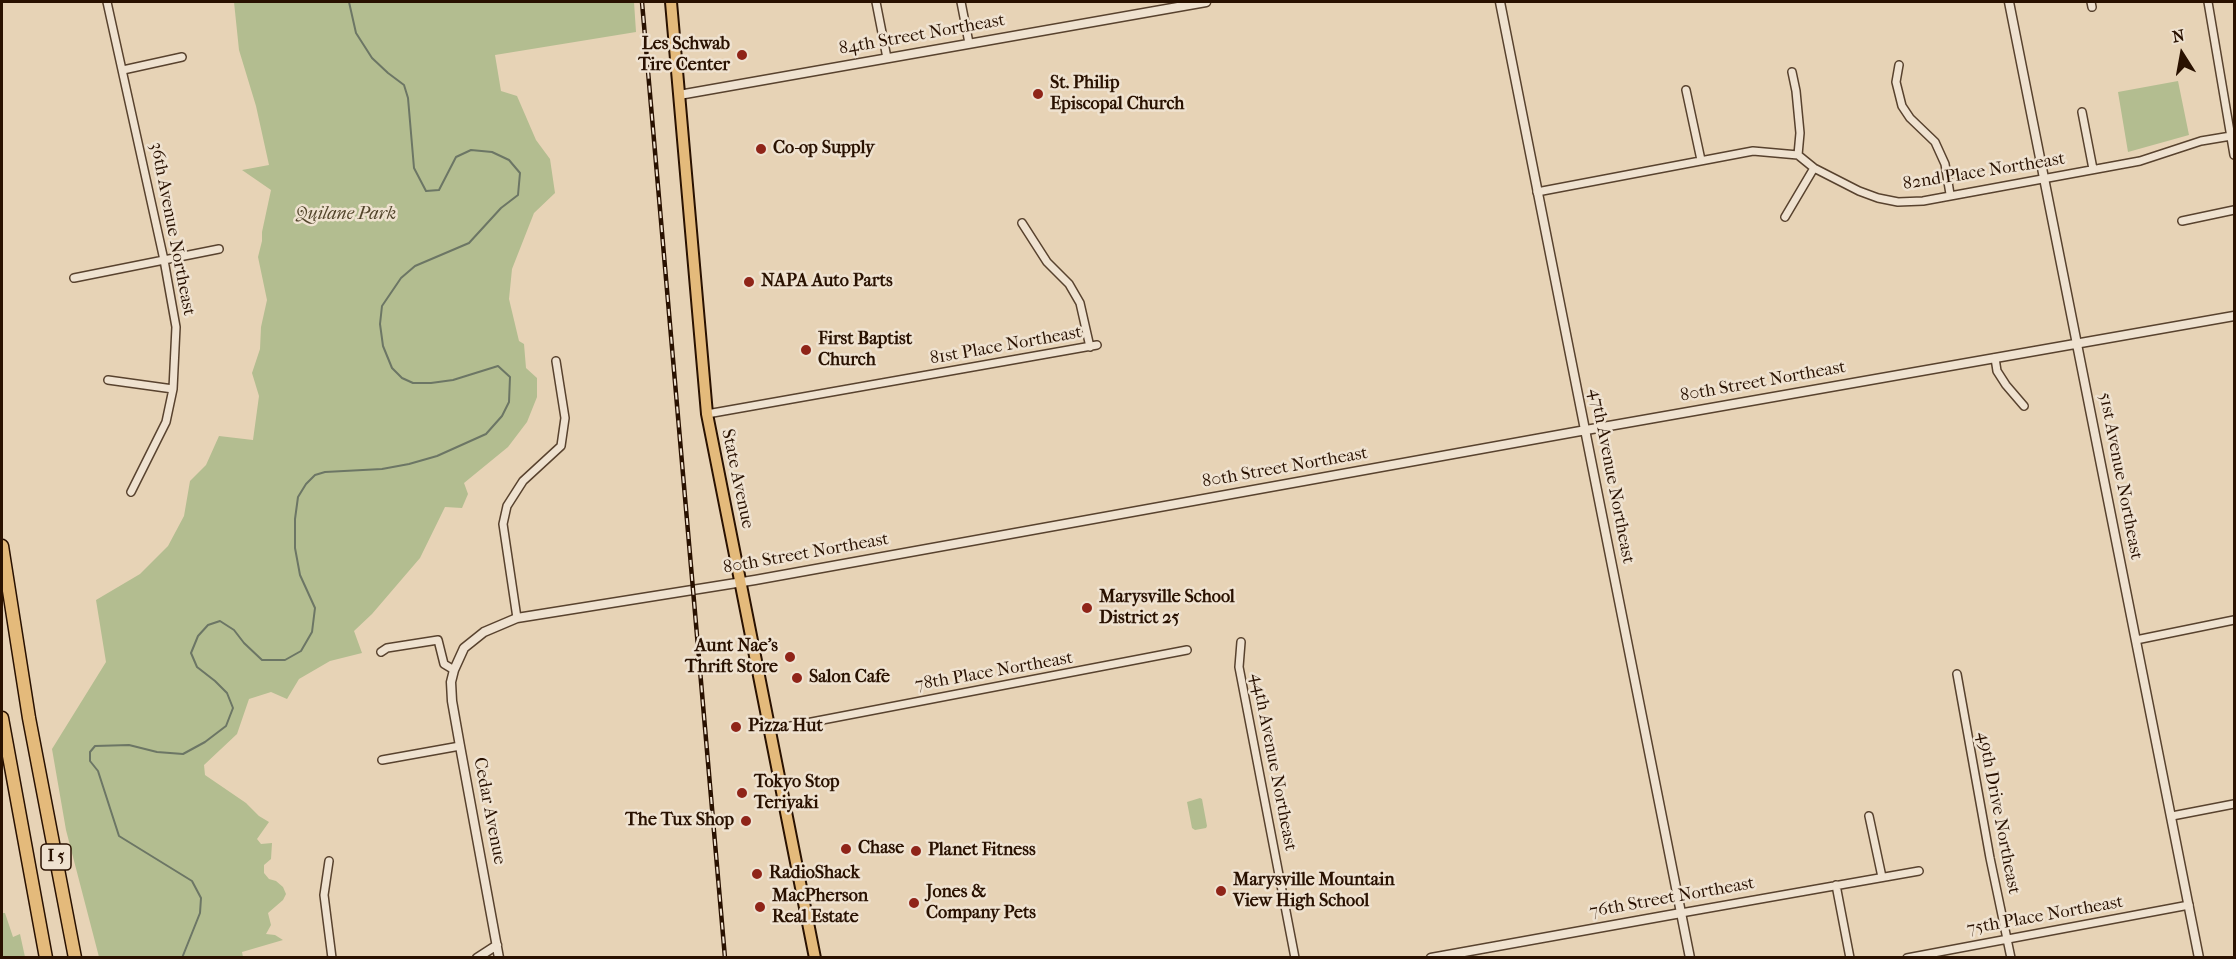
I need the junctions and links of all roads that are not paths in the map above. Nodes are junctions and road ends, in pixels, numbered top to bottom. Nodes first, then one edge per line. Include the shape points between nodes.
1 (108, 2) edge
2 (671, 2) edge
3 (876, 2) edge
4 (961, 2) edge
5 (1206, 2) edge
6 (1500, 2) edge
7 (2009, 2) edge
8 (2208, 2) edge
9 (969, 43) junction
10 (182, 57) dead end
11 (887, 58) junction
12 (1899, 65) dead end
13 (123, 70) junction
14 (1792, 72) dead end
15 (1686, 90) dead end
16 (679, 94) junction
17 (2082, 112) dead end
18 (2231, 136) junction
19 (1798, 155) junction
20 (2235, 155) edge
21 (1701, 160) junction
22 (1814, 168) junction
23 (2093, 169) junction
24 (2043, 178) junction
25 (1537, 192) junction
26 (1950, 194) junction
27 (2235, 210) edge
28 (1785, 217) dead end
29 (2182, 221) dead end
30 (1022, 223) dead end
31 (219, 249) dead end
32 (164, 260) junction
33 (74, 278) dead end
34 (2235, 316) edge
35 (2076, 344) junction
36 (1995, 358) junction
37 (556, 361) dead end
38 (108, 380) dead end
39 (173, 389) junction
40 (2024, 406) dead end
41 (707, 414) junction
42 (1586, 430) junction
43 (131, 492) dead end
44 (2, 546) edge
45 (742, 582) junction
46 (517, 618) junction
47 (2235, 620) edge
48 (2136, 640) junction
49 (1241, 642) dead end
50 (1187, 650) dead end
51 (381, 652) dead end
52 (453, 669) junction
53 (1957, 674) dead end
54 (2, 718) edge
55 (770, 730) junction
56 (460, 746) junction
57 (382, 760) dead end
58 (2235, 804) edge
59 (1869, 816) dead end
60 (2172, 816) junction
61 (329, 861) dead end
62 (1919, 871) dead end
63 (1882, 877) junction
64 (1836, 885) junction
65 (2189, 905) junction
66 (1681, 913) junction
67 (2007, 938) junction
68 (497, 945) junction
69 (46, 957) edge
70 (75, 957) edge
71 (332, 957) edge
72 (477, 957) edge
73 (499, 957) edge
74 (815, 957) edge
75 (1294, 957) edge
76 (1431, 957) edge
77 (1690, 957) edge
78 (1850, 957) edge
79 (1906, 957) edge
80 (2011, 957) edge
81 (2199, 957) edge

1 - 13 street, 36th Avenue Northeast
2 - 16 main road, State Avenue
3 - 11 street
4 - 9 street
5 - 9 street, 84th Street Northeast
6 - 25 street, 47th Avenue Northeast
7 - 24 street, 51st Avenue Northeast
8 - 18 street
9 - 11 street, 84th Street Northeast
10 - 13 street
11 - 16 street, 84th Street Northeast
12 - 26 street via 1896,82 1902,105 1935,142 1945,164
13 - 32 street, 36th Avenue Northeast
14 - 19 street via 1800,133
15 - 21 street
16 - 41 main road, State Avenue
17 - 23 street
18 - 20 street
18 - 23 street, 82nd Place Northeast via 2201,141 2140,161
19 - 21 street via 1754,151
19 - 22 street, 82nd Place Northeast
21 - 25 street
22 - 26 street, 82nd Place Northeast via 1859,191 1898,202
22 - 28 street
23 - 24 street, 82nd Place Northeast
24 - 26 street, 82nd Place Northeast
24 - 35 street, 51st Avenue Northeast
25 - 42 street, 47th Avenue Northeast
27 - 29 street
30 - 41 street, 81st Place Northeast via 1080,303 1093,346
31 - 32 street
32 - 33 street
32 - 39 street, 36th Avenue Northeast via 176,327
34 - 35 street, 80th Street Northeast
35 - 36 street, 80th Street Northeast
35 - 48 street, 51st Avenue Northeast
36 - 40 street via 2006,386
36 - 42 street, 80th Street Northeast
37 - 46 street via 565,418 561,446 523,481 507,506 502,524
38 - 39 street
39 - 43 street, 36th Avenue Northeast via 166,422
41 - 45 main road, State Avenue
42 - 45 street, 80th Street Northeast
42 - 66 street, 47th Avenue Northeast
44 - 70 highway, I 5 via 29,718
45 - 46 street, 80th Street Northeast
45 - 55 main road, State Avenue
46 - 52 street, 80th Street Northeast via 474,639 464,648
47 - 48 street
48 - 60 street, 51st Avenue Northeast
49 - 75 street, 44th Avenue Northeast via 1239,667
50 - 55 street, 78th Place Northeast
51 - 52 street via 438,640 444,664
52 - 56 street, Cedar Avenue via 452,701
53 - 67 street, 49th Drive Northeast
54 - 69 highway, I 5
55 - 74 main road, State Avenue
56 - 57 street
56 - 68 street, Cedar Avenue
58 - 60 street
59 - 63 street
60 - 65 street, 51st Avenue Northeast
61 - 71 street via 324,895
62 - 63 street, 76th Street Northeast
63 - 64 street, 76th Street Northeast
64 - 66 street, 76th Street Northeast
64 - 78 street
65 - 67 street, 75th Place Northeast
65 - 81 street, 51st Avenue Northeast
66 - 76 street, 76th Street Northeast
66 - 77 street, 47th Avenue Northeast
67 - 79 street, 75th Place Northeast
67 - 80 street, 49th Drive Northeast
68 - 72 street
68 - 73 street, Cedar Avenue

